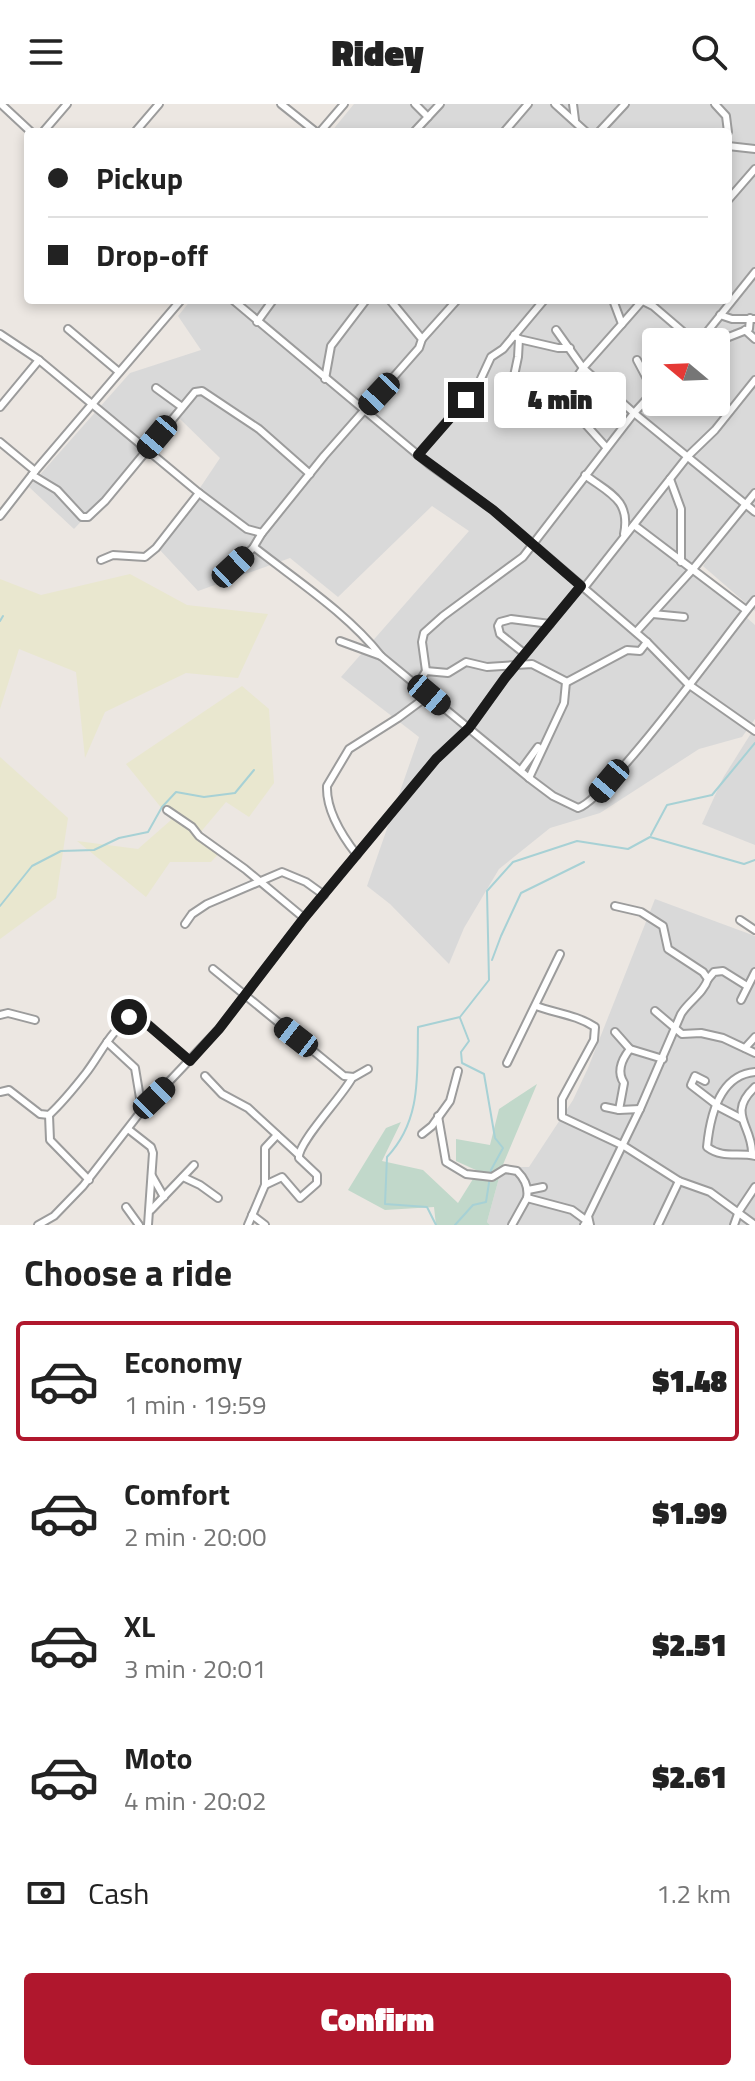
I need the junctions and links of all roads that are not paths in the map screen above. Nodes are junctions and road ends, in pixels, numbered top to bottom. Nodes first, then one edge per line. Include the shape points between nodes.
1 (1, 104) edge
2 (67, 104) edge
3 (159, 104) edge
4 (281, 104) edge
5 (344, 104) edge
6 (415, 104) edge
7 (440, 104) edge
8 (528, 104) edge
9 (555, 104) edge
10 (573, 104) edge
11 (625, 104) edge
12 (715, 104) edge
13 (428, 117) junction
14 (575, 122) junction
15 (27, 128) edge
16 (46, 128) edge
17 (138, 128) edge
18 (313, 128) edge
19 (322, 128) edge
20 (418, 128) edge
21 (507, 128) edge
22 (582, 128) edge
23 (603, 128) edge
24 (728, 128) edge
25 (732, 146) edge
26 (755, 149) edge
27 (755, 169) edge
28 (732, 195) edge
29 (755, 272) edge
30 (732, 300) edge
31 (178, 304) edge
32 (237, 304) edge
33 (270, 304) edge
34 (363, 304) edge
35 (393, 304) edge
36 (453, 304) edge
37 (541, 304) edge
38 (614, 304) edge
39 (639, 304) edge
40 (649, 304) edge
41 (729, 304) edge
42 (720, 315) junction
43 (752, 319) edge
44 (257, 322) junction
45 (622, 324) junction
46 (680, 328) edge
47 (709, 328) edge
48 (68, 329) dead end
49 (556, 330) dead end
50 (745, 330) junction
51 (0, 334) edge
52 (730, 336) edge
53 (516, 337) junction
54 (422, 339) junction
55 (755, 339) edge
56 (570, 348) junction
57 (39, 360) junction
58 (637, 360) dead end
59 (583, 368) junction
60 (642, 368) edge
61 (119, 372) junction
62 (325, 379) junction
63 (755, 380) edge
64 (156, 388) dead end
65 (92, 404) junction
66 (642, 404) edge
67 (0, 407) edge
68 (182, 407) junction
69 (556, 408) junction
70 (364, 410) junction
71 (634, 413) junction
72 (0, 442) edge
73 (606, 447) junction
74 (146, 450) junction
75 (418, 455) junction
76 (688, 456) junction
77 (33, 473) junction
78 (310, 474) junction
79 (585, 475) junction
80 (670, 479) junction
81 (199, 493) junction
82 (755, 493) edge
83 (745, 505) junction
84 (755, 512) edge
85 (0, 516) edge
86 (634, 525) junction
87 (262, 533) junction
88 (623, 538) junction
89 (533, 545) junction
90 (254, 547) junction
91 (101, 560) dead end
92 (681, 562) junction
93 (233, 567) dead end
94 (693, 569) junction
95 (582, 587) junction
96 (755, 600) edge
97 (746, 610) junction
98 (653, 614) junction
99 (684, 617) dead end
100 (550, 624) junction
101 (636, 632) junction
102 (340, 641) dead end
103 (647, 642) junction
104 (527, 651) junction
105 (381, 656) junction
106 (515, 666) junction
107 (543, 669) junction
108 (426, 671) junction
109 (566, 682) junction
110 (688, 684) junction
111 (417, 685) junction
112 (429, 695) junction
113 (469, 728) junction
114 (755, 731) edge
115 (545, 739) junction
116 (521, 770) junction
117 (529, 778) junction
118 (167, 810) dead end
119 (357, 855) junction
120 (259, 881) junction
121 (324, 895) junction
122 (615, 906) dead end
123 (304, 918) junction
124 (740, 920) dead end
125 (185, 924) dead end
126 (755, 930) edge
127 (560, 954) dead end
128 (213, 969) dead end
129 (755, 972) edge
130 (708, 979) junction
131 (747, 986) junction
132 (244, 995) junction
133 (741, 1000) dead end
134 (536, 1006) junction
135 (655, 1011) dead end
136 (0, 1015) edge
137 (35, 1020) dead end
138 (676, 1028) junction
139 (615, 1032) dead end
140 (755, 1037) edge
141 (107, 1042) junction
142 (745, 1048) junction
143 (630, 1049) junction
144 (755, 1053) edge
145 (663, 1059) junction
146 (190, 1061) junction
147 (507, 1063) dead end
148 (368, 1069) dead end
149 (458, 1071) dead end
150 (755, 1072) edge
151 (205, 1076) dead end
152 (352, 1078) junction
153 (705, 1081) dead end
154 (755, 1087) edge
155 (0, 1092) edge
156 (717, 1105) junction
157 (605, 1107) dead end
158 (640, 1109) junction
159 (142, 1110) junction
160 (619, 1110) junction
161 (49, 1115) junction
162 (438, 1116) junction
163 (742, 1120) junction
164 (128, 1129) junction
165 (422, 1134) dead end
166 (277, 1135) junction
167 (624, 1146) junction
168 (298, 1154) junction
169 (753, 1155) edge
170 (194, 1165) dead end
171 (152, 1176) junction
172 (183, 1177) junction
173 (89, 1180) junction
174 (679, 1181) junction
175 (265, 1185) junction
176 (543, 1187) dead end
177 (755, 1187) edge
178 (527, 1194) junction
179 (164, 1197) junction
180 (218, 1198) dead end
181 (126, 1207) dead end
182 (151, 1210) junction
183 (739, 1211) junction
184 (252, 1215) junction
185 (587, 1224) edge
186 (38, 1225) edge
187 (139, 1225) edge
188 (148, 1225) edge
189 (248, 1225) edge
190 (265, 1225) edge
191 (512, 1225) edge
192 (658, 1225) edge
193 (734, 1225) edge
194 (755, 1225) edge

1 - 15 street
2 - 16 street
3 - 17 street
4 - 18 street
5 - 19 street
6 - 13 street
7 - 13 street
8 - 21 street
9 - 14 street
10 - 14 street
11 - 23 street
12 - 24 street via 726,116
13 - 20 street
14 - 22 street
25 - 26 street
27 - 28 street
29 - 30 street
31 - 61 street
32 - 44 street
33 - 44 street
34 - 62 street via 331,346
35 - 54 street
36 - 54 street
37 - 53 street
38 - 45 street
39 - 45 street
40 - 46 street
41 - 42 street
42 - 43 street
42 - 47 street
43 - 50 street
44 - 62 street
45 - 59 street
48 - 61 street
49 - 56 street
50 - 52 street
50 - 55 street
51 - 57 street
53 - 56 street
53 - 69 street via 517,384 531,403
53 - 75 street via 491,357 478,385
54 - 70 street
56 - 59 street
57 - 65 street
57 - 67 street
58 - 60 street
59 - 69 street
59 - 71 street
61 - 65 street
62 - 70 street
63 - 76 street
64 - 68 street
65 - 74 street
65 - 77 street
66 - 71 street
68 - 74 street
68 - 78 street via 195,392 208,393
69 - 73 street via 572,408
70 - 75 street
70 - 78 street
71 - 73 street
71 - 76 street
72 - 77 street
73 - 79 street
74 - 77 street via 86,518
74 - 81 street
75 - 89 street
76 - 80 street
76 - 83 street
77 - 85 street
78 - 87 street
79 - 88 street via 620,503 626,514
79 - 89 street
80 - 86 street
80 - 92 street via 681,509
81 - 87 street via 247,529
81 - 91 street via 145,557 113,555
82 - 83 street
83 - 84 street
83 - 94 street
86 - 88 street
86 - 92 street
87 - 90 street
88 - 95 street
89 - 95 street
89 - 108 street via 424,633
90 - 93 street
90 - 105 street
92 - 94 street
94 - 97 street
94 - 98 street
95 - 100 street
95 - 101 street
96 - 97 street
97 - 110 street
98 - 99 street
98 - 101 street
100 - 104 street
100 - 104 street via 500,622 500,634
101 - 103 street
102 - 105 street
103 - 109 street via 640,651 625,651
103 - 110 street
104 - 106 street
104 - 107 street
105 - 111 street
106 - 107 street
106 - 108 street via 466,662 448,673
106 - 113 street
107 - 109 street
108 - 111 street
109 - 115 street via 564,703
110 - 114 street
110 - 117 street via 587,804 568,805
111 - 112 street
112 - 113 street
112 - 119 street via 349,749 327,786 334,817
113 - 116 street
113 - 119 street via 436,759
115 - 116 street
115 - 117 street
116 - 117 street
118 - 120 street
119 - 121 street
120 - 121 street via 286,873
120 - 123 street
120 - 125 street via 207,904
121 - 123 street
122 - 130 street via 641,912 663,926 669,950
123 - 132 street
124 - 126 street
127 - 134 street
128 - 132 street
129 - 131 street
130 - 131 street via 723,971
130 - 138 street
131 - 133 street
132 - 146 street
132 - 152 street
134 - 147 street
134 - 167 street via 595,1027 594,1040 562,1099 562,1117
135 - 138 street
136 - 137 street
138 - 142 street via 688,1036 701,1033
138 - 145 street
139 - 143 street
140 - 142 street
141 - 146 street via 129,1017 137,1016
141 - 159 street via 135,1068
141 - 161 street
142 - 144 street
143 - 145 street
143 - 160 street via 621,1065
145 - 158 street
146 - 159 street
148 - 152 street
149 - 162 street via 453,1094
150 - 156 street via 731,1080
151 - 166 street
152 - 168 street
153 - 156 street via 695,1076 691,1085
154 - 163 street via 742,1104
155 - 161 street via 9,1090
156 - 163 street
156 - 169 street via 707,1147 729,1156
157 - 160 street
158 - 160 street
158 - 167 street
159 - 164 street
161 - 173 street via 50,1140
162 - 165 street
162 - 178 street via 446,1162 466,1174 492,1177 505,1169 517,1171
163 - 169 street
164 - 171 street via 151,1147
164 - 173 street
166 - 168 street
166 - 175 street via 264,1153
167 - 174 street
167 - 185 street
168 - 175 street via 319,1177 303,1197 282,1177
170 - 172 street
171 - 179 street
171 - 182 street
172 - 179 street
172 - 180 street
173 - 186 street
174 - 183 street via 710,1192
174 - 192 street
175 - 184 street
176 - 178 street
177 - 183 street
178 - 185 street via 572,1210
178 - 191 street
179 - 182 street
181 - 187 street
182 - 188 street
183 - 193 street
183 - 194 street
184 - 189 street
184 - 190 street

